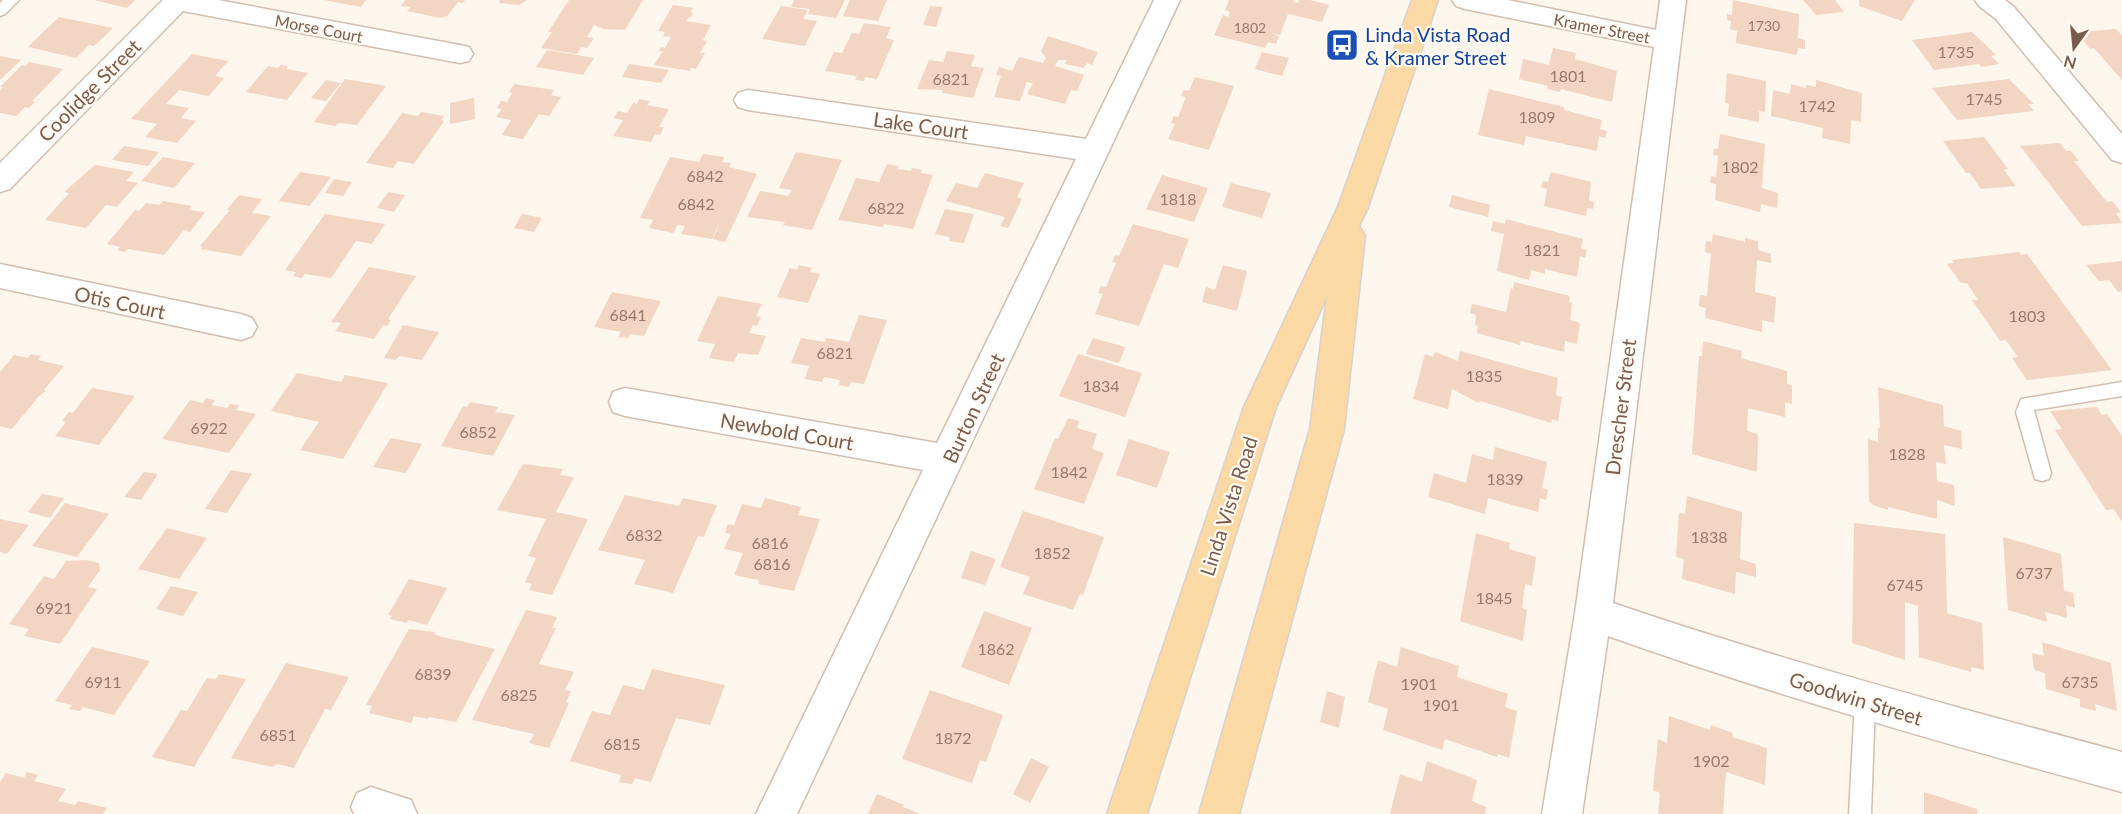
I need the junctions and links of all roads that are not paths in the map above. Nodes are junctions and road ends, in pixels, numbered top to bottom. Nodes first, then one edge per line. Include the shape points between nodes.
1 (12, 0) edge
2 (1167, 0) edge
3 (1425, 0) edge
4 (1465, 0) edge
5 (1673, 0) edge
6 (1988, 0) edge
7 (177, 1) edge
8 (0, 11) edge
9 (1668, 41) junction
10 (460, 54) dead end
11 (748, 100) dead end
12 (1094, 151) junction
13 (2122, 153) edge
14 (0, 181) edge
15 (1353, 207) junction
16 (0, 276) edge
17 (241, 327) dead end
18 (2122, 389) edge
19 (625, 402) dead end
20 (948, 460) junction
21 (2042, 472) dead end
22 (1593, 613) junction
23 (1865, 702) junction
24 (2122, 772) edge
25 (776, 814) edge
26 (1127, 814) edge
27 (1219, 814) edge
28 (1562, 814) edge
29 (1860, 814) edge

1 - 8 lane
2 - 12 street, Burton Street
3 - 15 main road, Linda Vista Road
4 - 9 street, Kramer Street
5 - 9 street, Drescher Street
6 - 13 street via 2005,13
7 - 10 street, Morse Court
7 - 14 street, Coolidge Street
9 - 22 street, Drescher Street
11 - 12 street, Lake Court
12 - 20 street, Burton Street
15 - 26 main road, Linda Vista Road via 1260,407
15 - 27 main road, Linda Vista Road via 1327,429
16 - 17 street, Otis Court
18 - 21 lane via 2026,404
19 - 20 street, Newbold Court
20 - 25 street, Burton Street
22 - 23 street, Goodwin Street
22 - 28 street, Drescher Street
23 - 24 street, Goodwin Street
23 - 29 lane

